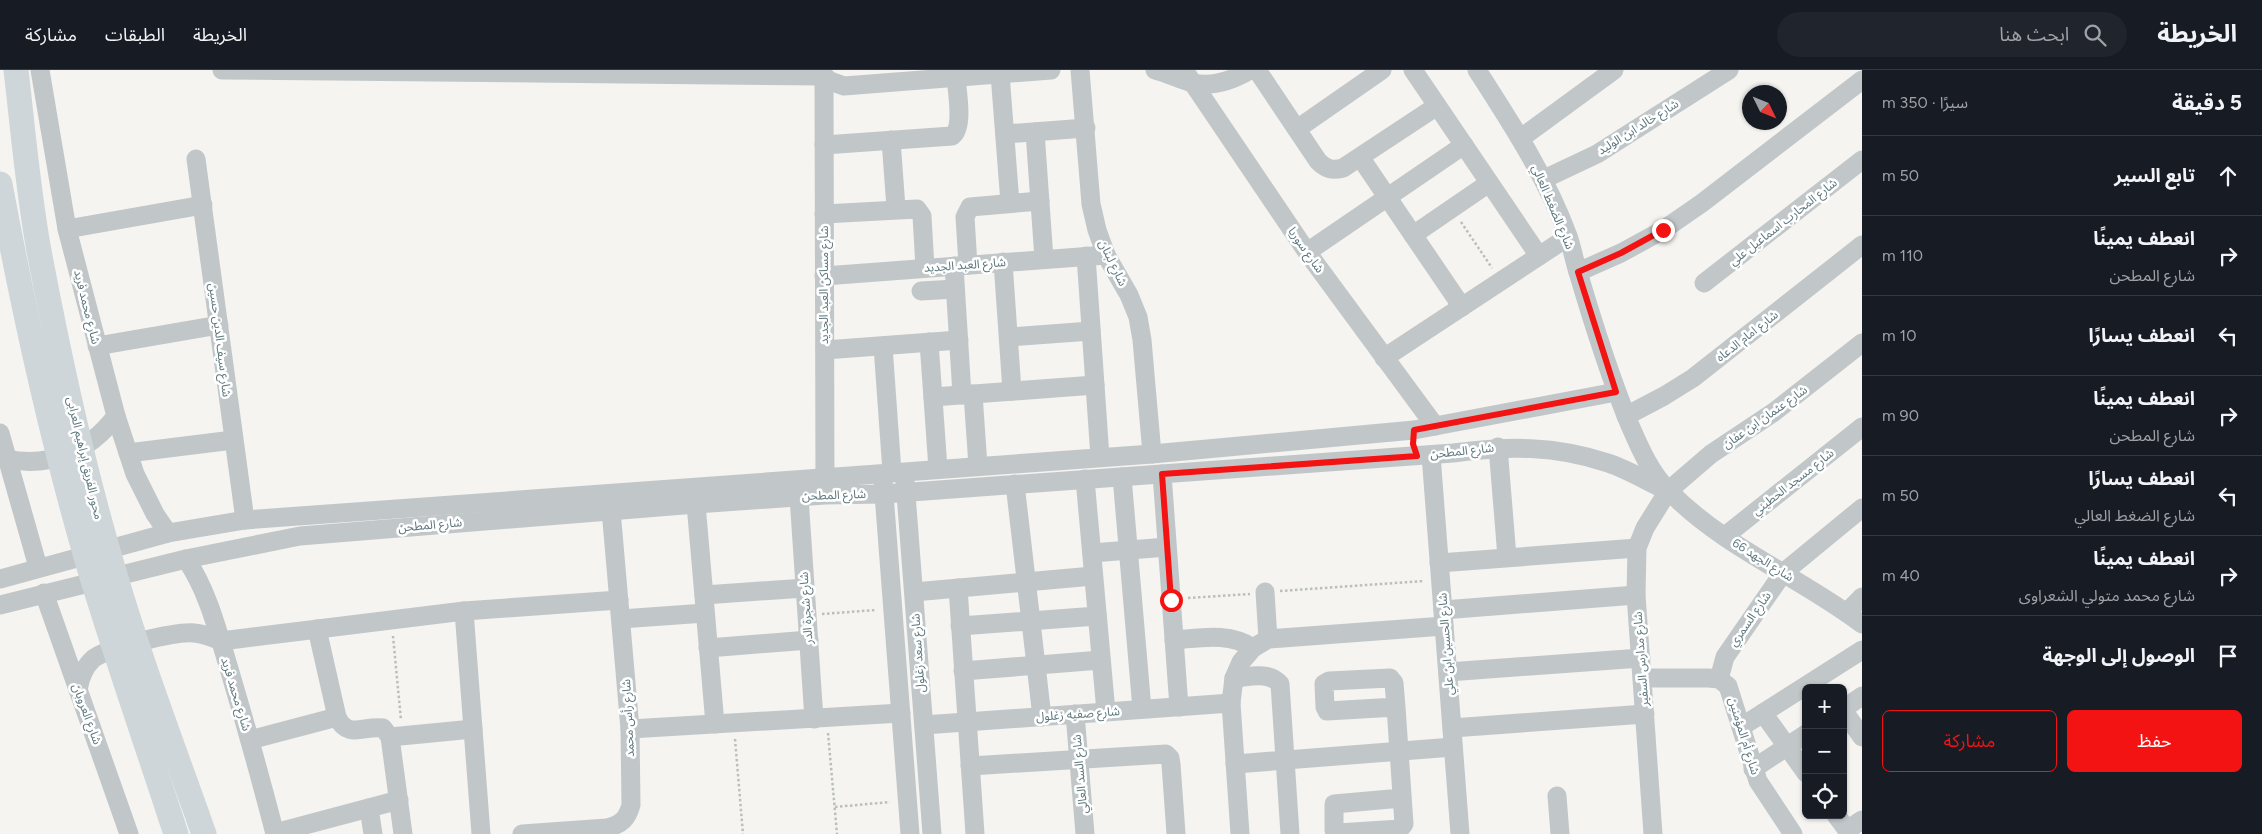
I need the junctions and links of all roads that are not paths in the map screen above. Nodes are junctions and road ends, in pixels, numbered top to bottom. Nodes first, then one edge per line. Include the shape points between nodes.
1 (16, 70) edge
2 (40, 70) edge
3 (222, 70) edge
4 (1051, 70) edge
5 (1080, 70) edge
6 (1155, 70) edge
7 (1250, 70) edge
8 (1257, 70) edge
9 (1382, 70) edge
10 (1413, 70) edge
11 (1477, 70) edge
12 (1614, 70) edge
13 (1729, 70) edge
14 (738, 73) edge
15 (826, 73) edge
16 (994, 73) edge
17 (1188, 76) edge
18 (956, 77) junction
19 (1862, 80) edge
20 (1437, 106) junction
21 (1086, 128) junction
22 (1297, 129) junction
23 (1035, 132) junction
24 (1005, 134) junction
25 (1521, 138) junction
26 (891, 140) junction
27 (824, 145) junction
28 (1464, 145) junction
29 (1360, 157) junction
30 (196, 159) dead end
31 (1862, 160) edge
32 (1544, 179) junction
33 (1490, 183) junction
34 (0, 184) edge
35 (1387, 196) junction
36 (1040, 200) junction
37 (1010, 203) junction
38 (203, 205) junction
39 (896, 208) junction
40 (824, 214) junction
41 (67, 230) junction
42 (1413, 234) junction
43 (1568, 237) junction
44 (1862, 245) edge
45 (1306, 252) junction
46 (1106, 255) junction
47 (1086, 256) junction
48 (1539, 256) junction
49 (1044, 259) junction
50 (1003, 262) junction
51 (961, 266) junction
52 (925, 268) junction
53 (1578, 272) junction
54 (824, 276) junction
55 (1704, 283) dead end
56 (955, 289) junction
57 (921, 291) dead end
58 (1462, 307) junction
59 (219, 325) junction
60 (1091, 331) junction
61 (1009, 337) junction
62 (959, 340) junction
63 (929, 342) junction
64 (1862, 343) edge
65 (97, 346) junction
66 (883, 346) junction
67 (825, 350) junction
68 (1384, 358) junction
69 (1095, 385) junction
70 (1012, 391) junction
71 (1616, 392) junction
72 (967, 394) junction
73 (932, 397) junction
74 (116, 416) junction
75 (1626, 416) junction
76 (1441, 425) junction
77 (1862, 427) edge
78 (1414, 430) junction
79 (0, 433) edge
80 (233, 440) junction
81 (1498, 448) junction
82 (128, 453) junction
83 (1453, 453) junction
84 (1152, 454) junction
85 (1424, 455) junction
86 (1100, 457) junction
87 (6, 459) junction
88 (978, 466) junction
89 (938, 469) junction
90 (893, 472) junction
91 (1162, 474) junction
92 (1122, 477) junction
93 (1085, 479) junction
94 (1015, 484) junction
95 (826, 486) junction
96 (1668, 490) junction
97 (906, 492) junction
98 (884, 494) junction
99 (799, 497) junction
100 (696, 504) junction
101 (1862, 508) edge
102 (611, 510) junction
103 (245, 520) junction
104 (168, 533) junction
105 (1725, 536) junction
106 (1167, 547) junction
107 (1637, 548) junction
108 (1129, 550) junction
109 (1092, 553) junction
110 (1507, 557) junction
111 (186, 558) junction
112 (38, 567) junction
113 (1440, 571) junction
114 (1783, 573) junction
115 (1094, 576) junction
116 (0, 579) edge
117 (1026, 582) junction
118 (805, 588) junction
119 (958, 588) junction
120 (914, 592) junction
121 (1265, 592) road end
122 (44, 593) junction
123 (1636, 595) junction
124 (1862, 598) edge
125 (704, 604) junction
126 (0, 605) edge
127 (620, 610) junction
128 (464, 611) junction
129 (1847, 612) junction
130 (1097, 616) junction
131 (1444, 618) junction
132 (1031, 621) junction
133 (1862, 624) edge
134 (960, 626) junction
135 (317, 629) junction
136 (809, 640) junction
137 (1174, 640) junction
138 (220, 641) junction
139 (1260, 644) junction
140 (708, 648) junction
141 (1862, 650) edge
142 (1641, 658) junction
143 (1101, 660) junction
144 (1036, 665) junction
145 (963, 671) junction
146 (1448, 672) junction
147 (1234, 678) junction
148 (1642, 678) junction
149 (1719, 679) junction
150 (139, 682) junction
151 (78, 690) junction
152 (1862, 696) edge
153 (1231, 703) junction
154 (1847, 706) edge
155 (1178, 707) junction
156 (1396, 707) dead end
157 (1142, 709) junction
158 (1106, 712) junction
159 (901, 713) junction
160 (1763, 713) junction
161 (1075, 714) junction
162 (1645, 714) junction
163 (1847, 715) edge
164 (1042, 716) junction
165 (337, 717) junction
166 (821, 718) junction
167 (967, 722) junction
168 (715, 724) junction
169 (924, 725) junction
170 (1741, 727) junction
171 (1452, 728) junction
172 (473, 729) junction
173 (630, 729) junction
174 (396, 736) junction
175 (1802, 737) edge
176 (1862, 737) edge
177 (250, 740) junction
178 (1787, 746) junction
179 (1454, 747) junction
180 (1399, 751) junction
181 (1079, 759) junction
182 (1286, 760) junction
183 (1236, 764) junction
184 (970, 766) junction
185 (1802, 767) edge
186 (1753, 769) junction
187 (1557, 796) dead end
188 (1402, 798) dead end
189 (399, 800) junction
190 (369, 808) junction
191 (129, 834) edge
192 (176, 834) edge
193 (204, 834) edge
194 (275, 834) edge
195 (373, 834) edge
196 (403, 834) edge
197 (481, 834) edge
198 (522, 834) edge
199 (910, 834) edge
200 (932, 834) edge
201 (975, 834) edge
202 (1086, 834) edge
203 (1176, 834) edge
204 (1240, 834) edge
205 (1290, 834) edge
206 (1460, 834) edge
207 (1560, 834) edge
208 (1653, 834) edge
209 (1793, 834) edge

1 - 150 main road, محور الفريق إبراهيم العرابى via 39,250 70,396 124,606
2 - 41 street, شارع محمد فريد
3 - 14 street
4 - 16 street
5 - 21 street, شارع لبنان
6 - 17 street
7 - 17 street via 1236,78 1215,83
8 - 22 street
9 - 22 street
10 - 20 street
11 - 25 street, شارع الضغط العالي
12 - 25 street
13 - 32 street, شارع خالد ابن الوليد via 1597,154
14 - 15 street
15 - 18 street via 836,84 844,86
15 - 27 street, شارع مساكن العبد الجديد
16 - 18 street
16 - 24 street
17 - 45 street, شارع سوريا
18 - 26 street via 959,125 956,133 952,136
19 - 53 street via 1663,230
20 - 28 street
20 - 29 street
21 - 23 street
21 - 46 street, شارع لبنان via 1091,204
22 - 29 street via 1324,168 1343,168
23 - 24 street
23 - 36 street
24 - 37 street
25 - 32 street, شارع الضغط العالي
26 - 27 street
26 - 39 street
27 - 40 street, شارع مساكن العبد الجديد
28 - 33 street
28 - 35 street
29 - 35 street
30 - 38 street, شارع سيف الدين حسين
31 - 55 street, شارع المحارب اسماعيل علي
32 - 43 street, شارع الضغط العالي
33 - 42 street
33 - 48 street
34 - 150 main road, محور الفريق إبراهيم العرابى via 26,320 90,570
35 - 42 street
35 - 45 street
36 - 37 street
36 - 49 street
37 - 51 street via 975,205 966,212
38 - 41 street
38 - 59 street, شارع سيف الدين حسين
39 - 40 street
39 - 52 street via 913,207 920,212
40 - 54 street, شارع مساكن العبد الجديد
41 - 65 street, شارع محمد فريد
42 - 58 street
43 - 48 street
43 - 53 street, شارع الضغط العالي
44 - 75 street, شارع امام الدعاه via 1693,378
45 - 68 street, شارع سوريا
46 - 47 street, شارع العبد الجديد
46 - 84 street, شارع لبنان via 1138,317
47 - 49 street, شارع العبد الجديد
47 - 60 street
48 - 58 street
49 - 50 street, شارع العبد الجديد
50 - 51 street, شارع العبد الجديد
50 - 61 street
51 - 52 street, شارع العبد الجديد
51 - 56 street
52 - 54 street, شارع العبد الجديد
53 - 71 street, شارع الضغط العالي
54 - 67 street, شارع مساكن العبد الجديد
56 - 57 street
56 - 62 street
58 - 68 street
59 - 65 street
59 - 80 street, شارع سيف الدين حسين
60 - 61 street
60 - 69 street
61 - 70 street
62 - 63 street
62 - 72 street
63 - 66 street
63 - 73 street
64 - 96 street, شارع عثمان ابن عفان via 1774,412 1711,454
65 - 74 street, شارع محمد فريد
66 - 67 street
66 - 90 street
67 - 95 street, شارع مساكن العبد الجديد
68 - 76 street, شارع سوريا
69 - 70 street
69 - 86 street
70 - 72 street
71 - 75 street, شارع الضغط العالي
71 - 76 street, شارع المطحن
72 - 73 street
72 - 88 street
73 - 89 street
74 - 82 street, شارع محمد فريد
74 - 87 street via 94,440 68,455 31,462
75 - 96 street, شارع الضغط العالي via 1651,467
76 - 78 street, شارع المطحن
76 - 83 street via 1454,439
77 - 105 street, شارع مسجد الحطيني
78 - 84 street, شارع المطحن
78 - 85 street, شارع الحسين ابن علي via 1413,444
79 - 87 street
80 - 82 street
80 - 103 street, شارع سيف الدين حسين
81 - 83 street, شارع المطحن
81 - 96 street, شارع المطحن via 1546,449 1574,454 1610,464
81 - 110 street
82 - 104 street, شارع محمد فريد via 145,494
83 - 85 street, شارع المطحن
84 - 86 street, شارع المطحن
85 - 91 street, شارع المطحن
85 - 113 street, شارع الحسين ابن علي
86 - 88 street, شارع المطحن
87 - 112 street
88 - 89 street, شارع المطحن
89 - 90 street, شارع المطحن
90 - 95 street, شارع المطحن
90 - 97 street, شارع سعد زغلول
90 - 98 street, شارع سعد زغلول
91 - 92 street, شارع المطحن
91 - 106 street
92 - 93 street, شارع المطحن
92 - 108 street
93 - 94 street, شارع المطحن
93 - 109 street
94 - 97 street, شارع المطحن
94 - 117 street
95 - 98 street, شارع المطحن
95 - 99 street, شارع المطحن
95 - 103 street, شارع المطحن
96 - 105 street, شارع الجهد 66
96 - 107 street, شارع مدارس السفير via 1655,508
97 - 98 street, شارع المطحن
97 - 120 street, شارع سعد زغلول
98 - 159 street, شارع سعد زغلول
99 - 100 street, شارع المطحن
99 - 118 street, شارع شجرة الدر
100 - 102 street, شارع المطحن
100 - 125 street
101 - 114 street, شارع السمري
102 - 111 street, شارع المطحن via 300,536
102 - 127 street, شارع رأس محمد
103 - 104 street, شارع المطحن
104 - 112 street, شارع المطحن
105 - 114 street, شارع الجهد 66
106 - 108 street
106 - 137 street
107 - 110 street
107 - 123 street, شارع مدارس السفير
108 - 109 street
108 - 157 street
109 - 115 street
110 - 113 street
111 - 122 street, شارع المطحن
111 - 138 street, شارع محمد فريد via 202,585
112 - 116 street, شارع المطحن
113 - 131 street, شارع الحسين ابن علي
114 - 129 street, شارع الجهد 66
114 - 149 street, شارع السمري via 1725,657
115 - 117 street
115 - 130 street
117 - 119 street
117 - 132 street
118 - 125 street
118 - 136 street, شارع شجرة الدر
119 - 120 street
119 - 134 street
120 - 169 street, شارع سعد زغلول
121 - 139 street
122 - 126 street, شارع المطحن
122 - 151 street, شارع العروبان
123 - 131 street
123 - 142 street, شارع مدارس السفير
124 - 129 street
125 - 127 street
125 - 140 street
127 - 128 street
127 - 173 street, شارع رأس محمد
128 - 135 street
128 - 172 street
129 - 133 street, شارع الجهد 66
130 - 132 street
130 - 143 street
131 - 139 street
131 - 146 street, شارع الحسين ابن علي
132 - 134 street
132 - 144 street
134 - 145 street
135 - 138 street
135 - 165 street
136 - 140 street
136 - 166 street, شارع شجرة الدر
137 - 139 street via 1222,637
137 - 155 street
138 - 151 street via 203,634 185,633 109,649 88,664
138 - 177 street, شارع محمد فريد
139 - 147 street via 1241,662
140 - 168 street
141 - 160 street
142 - 146 street
142 - 148 street, شارع مدارس السفير
143 - 144 street
143 - 158 street
144 - 145 street
144 - 164 street
145 - 167 street
146 - 171 street, شارع الحسين ابن علي
147 - 153 street
147 - 182 street via 1269,676 1280,684
148 - 149 street
148 - 162 street, شارع مدارس السفير
149 - 170 street, شارع أم المؤمنين via 1728,686
150 - 192 main road, محور الفريق إبراهيم العرابى
150 - 193 main road, محور الفريق إبراهيم العرابى
151 - 191 street, شارع العروبان
152 - 154 street
153 - 155 street, شارع صفيه زغلول
153 - 183 street
155 - 157 street, شارع صفيه زغلول
156 - 180 street
157 - 158 street, شارع صفيه زغلول
158 - 161 street, شارع صفيه زغلول
159 - 166 street
159 - 199 street, شارع سعد زغلول
160 - 170 street
160 - 178 street
161 - 164 street, شارع صفيه زغلول
161 - 181 street, شارع السد العالي
162 - 171 street
162 - 208 street, شارع مدارس السفير
163 - 176 street
164 - 167 street, شارع صفيه زغلول
165 - 174 street via 348,729 383,728
165 - 177 street
166 - 168 street
167 - 169 street, شارع صفيه زغلول
167 - 184 street
168 - 173 street
169 - 200 street, شارع سعد زغلول
170 - 186 street, شارع أم المؤمنين
171 - 179 street, شارع الحسين ابن علي
172 - 174 street
172 - 197 street
173 - 198 street, شارع رأس محمد via 631,804 628,816 619,825
174 - 189 street
175 - 178 street
177 - 194 street, شارع محمد فريد
178 - 185 street
178 - 186 street
179 - 180 street
179 - 206 street, شارع الحسين ابن علي
180 - 182 street
180 - 188 street
181 - 184 street
181 - 202 street, شارع السد العالي
181 - 203 street via 1166,754 1171,764
182 - 183 street
182 - 205 street
183 - 204 street
184 - 201 street
186 - 209 street, شارع أم المؤمنين via 1763,792
187 - 207 street
189 - 190 street
189 - 196 street
190 - 194 street
190 - 195 street

